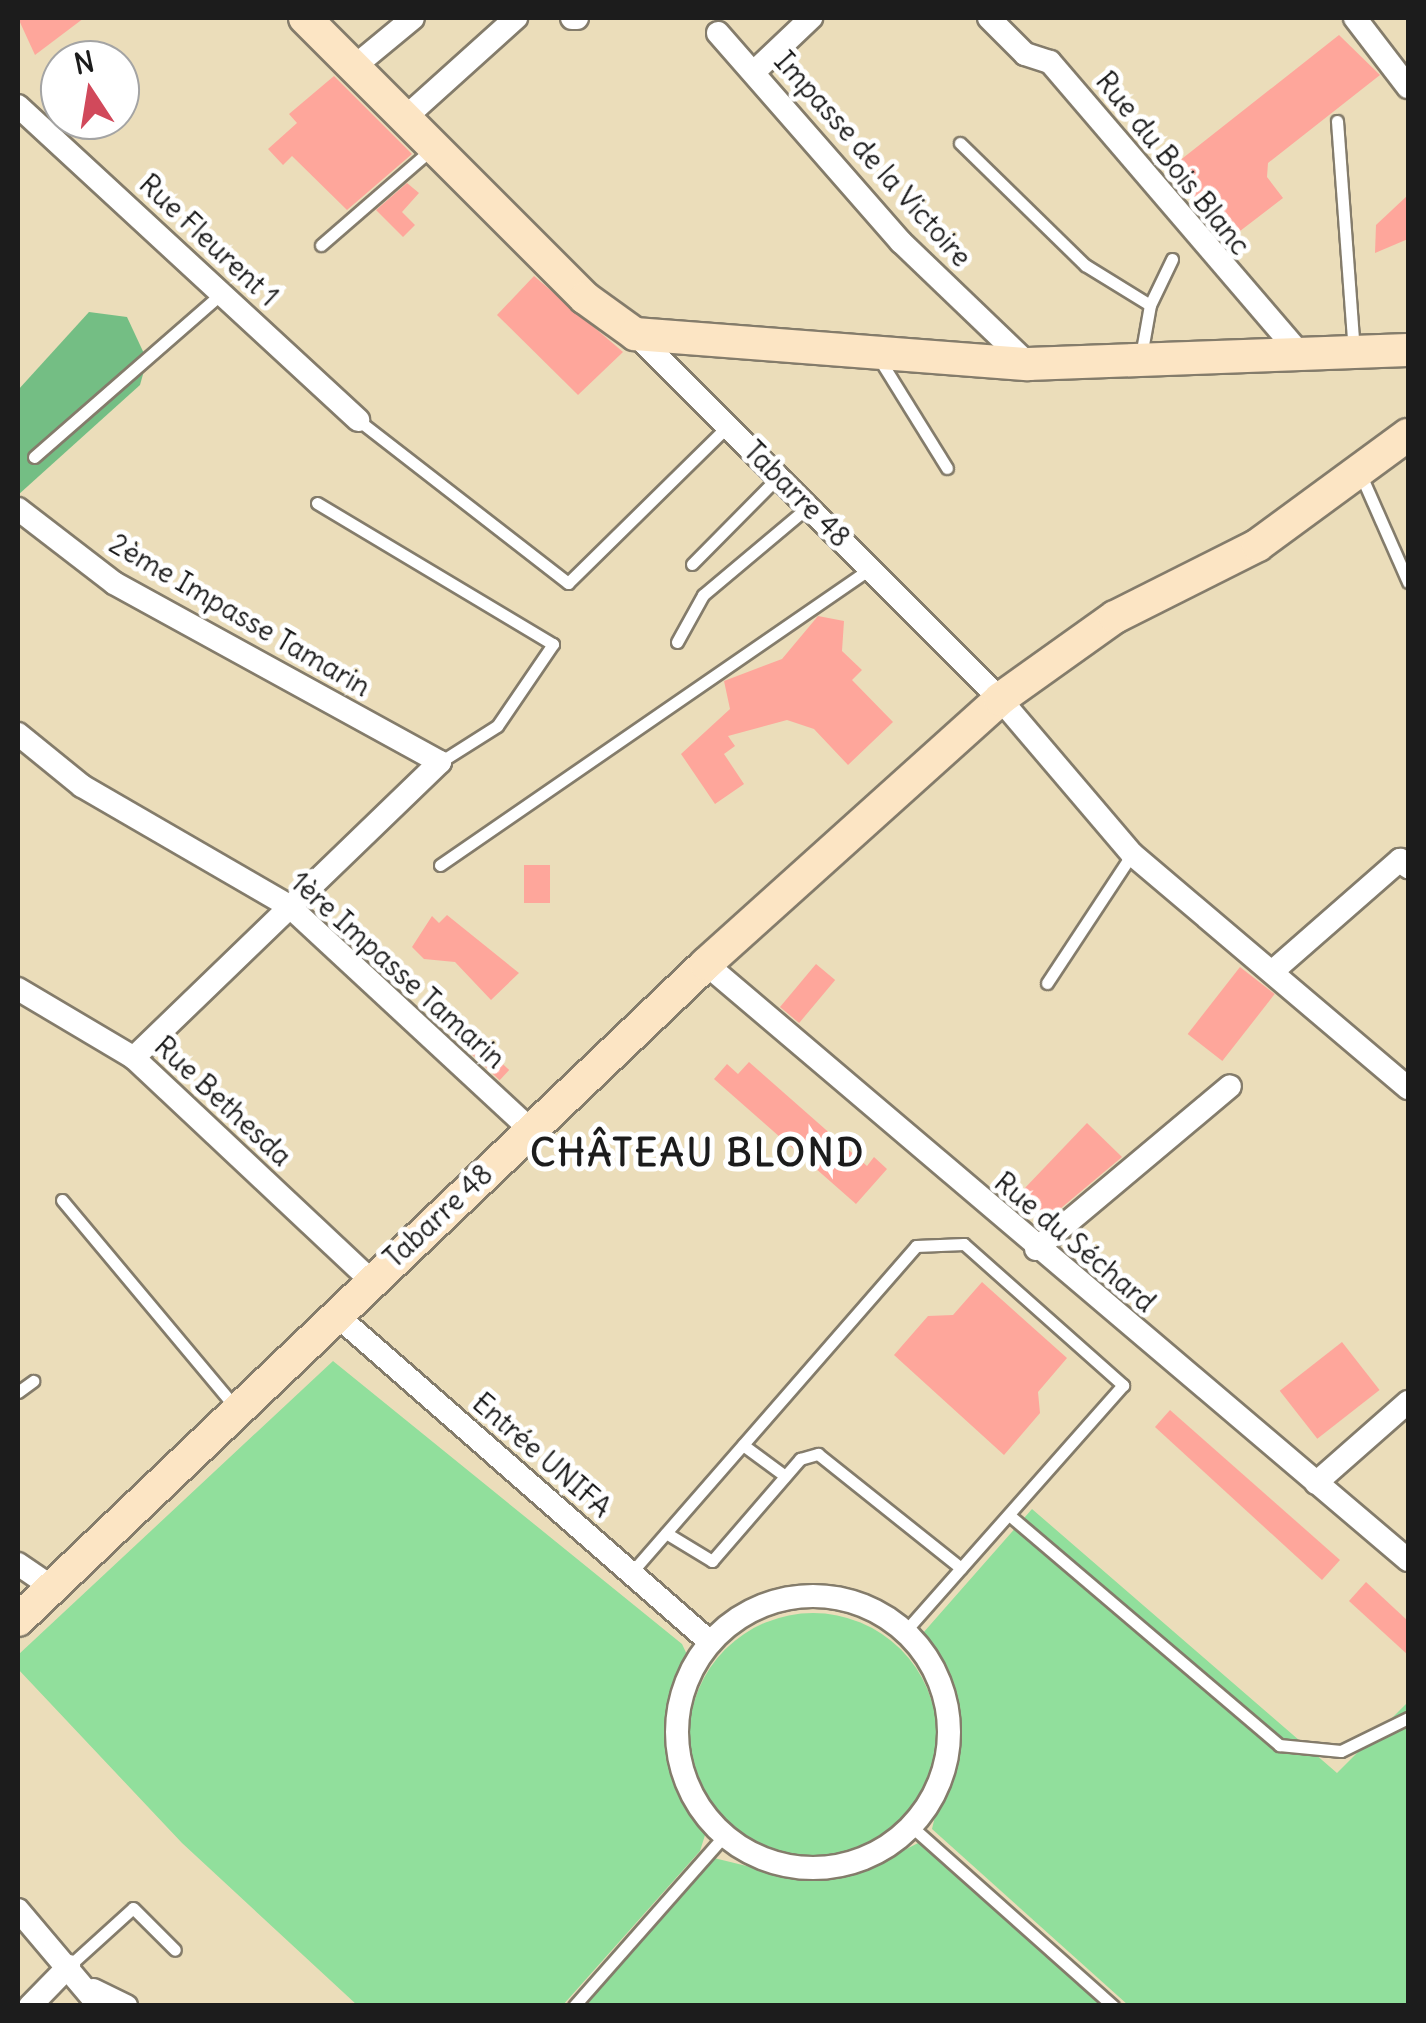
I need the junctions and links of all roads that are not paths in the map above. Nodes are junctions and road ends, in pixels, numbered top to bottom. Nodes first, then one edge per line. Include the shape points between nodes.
1 (305, 18) edge
2 (413, 18) edge
3 (516, 18) edge
4 (811, 18) edge
5 (989, 18) edge
6 (1355, 18) edge
7 (718, 33) dead end
8 (355, 66) junction
9 (754, 72) junction
10 (1408, 87) edge
11 (18, 106) edge
12 (408, 116) junction
13 (1337, 121) dead end
14 (960, 143) dead end
15 (437, 144) junction
16 (321, 246) dead end
17 (1172, 260) dead end
18 (223, 292) junction
19 (1150, 304) junction
20 (636, 334) junction
21 (1408, 350) edge
22 (1354, 354) junction
23 (878, 356) junction
24 (1304, 358) junction
25 (1028, 364) junction
26 (1140, 366) junction
27 (358, 420) joint
28 (728, 426) junction
29 (1408, 436) edge
30 (34, 457) dead end
31 (948, 468) dead end
32 (1360, 473) junction
33 (778, 476) junction
34 (317, 503) dead end
35 (809, 506) junction
36 (18, 509) edge
37 (692, 564) dead end
38 (871, 568) junction
39 (1408, 582) edge
40 (678, 642) dead end
41 (1000, 699) junction
42 (18, 734) edge
43 (440, 762) junction
44 (1132, 854) junction
45 (440, 865) dead end
46 (1408, 867) edge
47 (290, 906) junction
48 (706, 964) junction
49 (1273, 972) junction
50 (1047, 983) dead end
51 (18, 991) edge
52 (134, 1058) junction
53 (1230, 1086) dead end
54 (1408, 1088) edge
55 (530, 1129) junction
56 (62, 1200) dead end
57 (1036, 1249) junction
58 (370, 1280) junction
59 (334, 1314) junction
60 (33, 1381) dead end
61 (18, 1392) edge
62 (1408, 1402) edge
63 (235, 1406) junction
64 (743, 1445) junction
65 (784, 1476) junction
66 (1316, 1483) junction
67 (1009, 1515) junction
68 (666, 1533) junction
69 (1408, 1560) edge
70 (18, 1564) edge
71 (962, 1568) junction
72 (631, 1573) junction
73 (53, 1588) junction
74 (18, 1620) edge
75 (906, 1631) junction
76 (710, 1642) junction
77 (1408, 1718) edge
78 (912, 1826) junction
79 (724, 1836) junction
80 (18, 1910) edge
81 (175, 1950) dead end
82 (69, 1966) junction
83 (96, 1998) edge
84 (30, 2006) edge
85 (126, 2006) edge
86 (574, 2006) edge
87 (1113, 2006) edge

1 - 8 street
2 - 8 street
3 - 12 street
4 - 9 street
5 - 24 street, Rue du Bois Blanc via 1025,54 1050,62
6 - 10 street
7 - 9 street, Impasse de la Victoire
8 - 12 street
9 - 25 street, Impasse de la Victoire via 901,242
11 - 18 street, Rue Fleurent 1
12 - 15 street
13 - 22 lane
14 - 19 lane via 1086,265
15 - 16 lane
15 - 20 street via 586,298
17 - 19 lane
18 - 27 street, Rue Fleurent 1
18 - 30 lane
19 - 26 lane
20 - 23 street
20 - 28 street, Tabarre 48
21 - 22 street
22 - 24 street
23 - 25 street
23 - 31 lane
24 - 26 street
25 - 26 street
27 - 28 lane via 568,583
28 - 33 street, Tabarre 48
29 - 32 street, Tabarre 48
32 - 39 lane
32 - 41 street, Tabarre 48 via 1258,545 1114,617
33 - 35 street, Tabarre 48
33 - 37 lane
34 - 43 lane via 553,644 497,726
35 - 38 street, Tabarre 48
35 - 40 lane via 703,595
36 - 43 street, 2ème Impasse Tamarin via 114,584
38 - 41 street, Tabarre 48
38 - 45 lane
41 - 44 street
41 - 48 street, Tabarre 48
42 - 47 street, 1ère Impasse Tamarin via 82,786
43 - 47 street
44 - 49 street
44 - 50 lane
46 - 49 street via 1400,860
47 - 52 street
47 - 55 street, 1ère Impasse Tamarin
48 - 55 street, Tabarre 48
48 - 57 street, Rue du Séchard
49 - 54 street
51 - 52 street, Rue Bethesda
52 - 58 street, Rue Bethesda
53 - 57 street
55 - 58 street, Tabarre 48
56 - 63 lane
57 - 66 street, Rue du Séchard
58 - 59 street, Tabarre 48
59 - 63 street, Tabarre 48
59 - 72 street, Entrée UNIFA
60 - 61 lane
62 - 66 street
63 - 73 street, Tabarre 48
64 - 65 lane
64 - 67 lane via 916,1246 964,1244 1123,1385
64 - 68 lane
65 - 68 lane via 712,1561
65 - 71 lane via 808,1455 829,1458
66 - 69 street, Rue du Séchard
67 - 71 lane
67 - 77 lane via 1278,1745 1341,1751
68 - 72 lane
70 - 73 street
71 - 75 lane
72 - 76 street, Entrée UNIFA
73 - 74 street, Tabarre 48
75 - 76 street via 869,1608 813,1597 743,1614
75 - 78 street via 932,1665 948,1734 936,1790
76 - 79 street via 686,1679 679,1763
78 - 79 street via 879,1851 799,1868
78 - 87 lane
79 - 86 lane
80 - 82 street
81 - 82 lane via 133,1908
82 - 83 street
82 - 84 street
83 - 85 street

